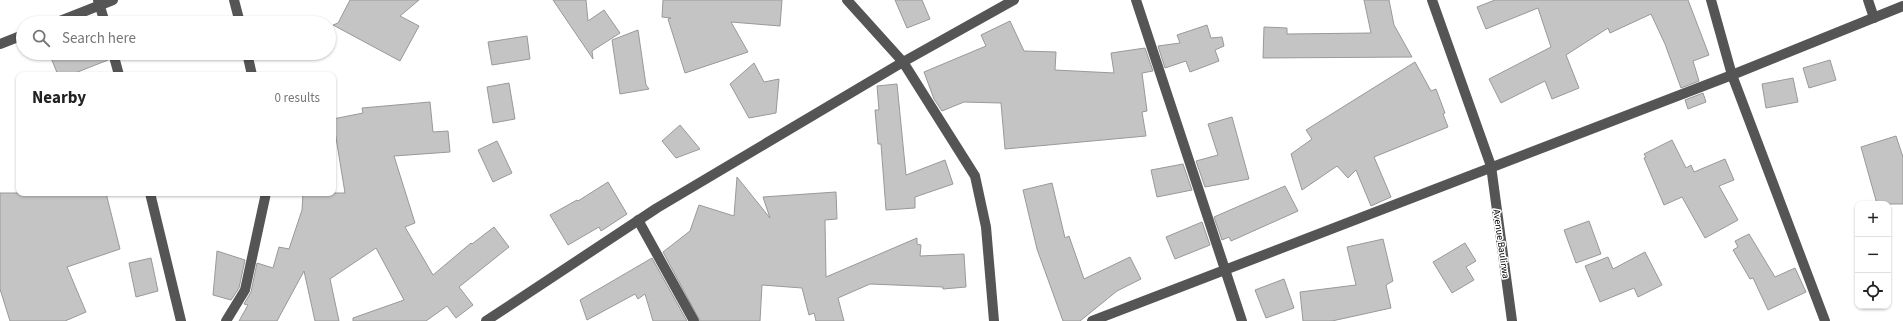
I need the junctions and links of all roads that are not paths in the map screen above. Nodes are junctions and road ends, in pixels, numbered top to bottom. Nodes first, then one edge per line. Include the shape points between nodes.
1 (113, 0) edge
2 (234, 0) edge
3 (847, 0) edge
4 (1014, 0) edge
5 (1136, 0) edge
6 (1432, 0) edge
7 (1711, 0) edge
8 (1868, 0) edge
9 (99, 3) edge
10 (1903, 6) edge
11 (70, 16) edge
12 (102, 16) edge
13 (238, 16) edge
14 (1874, 18) junction
15 (16, 38) edge
16 (0, 44) edge
17 (115, 60) edge
18 (249, 60) edge
19 (903, 62) junction
20 (118, 72) edge
21 (251, 72) edge
22 (1732, 75) junction
23 (1491, 166) junction
24 (151, 196) edge
25 (265, 196) edge
26 (638, 220) junction
27 (1225, 271) junction
28 (181, 321) edge
29 (226, 321) edge
30 (486, 321) edge
31 (694, 321) edge
32 (994, 321) edge
33 (1092, 321) edge
34 (1242, 321) edge
35 (1512, 321) edge
36 (1825, 321) edge

1 - 9 street
2 - 13 street
3 - 19 street
4 - 19 street
5 - 27 street
6 - 23 street, Avenue Baulirwa
7 - 22 street
8 - 14 street
9 - 11 street
9 - 12 street
10 - 14 street
14 - 22 street
15 - 16 street
17 - 20 street
18 - 21 street
19 - 26 street
19 - 32 street via 975,176 986,227
22 - 23 street
22 - 36 street
23 - 27 street
23 - 35 street, Avenue Baulirwa
24 - 28 street
25 - 29 street via 245,290
26 - 30 street
26 - 31 street
27 - 33 street
27 - 34 street

